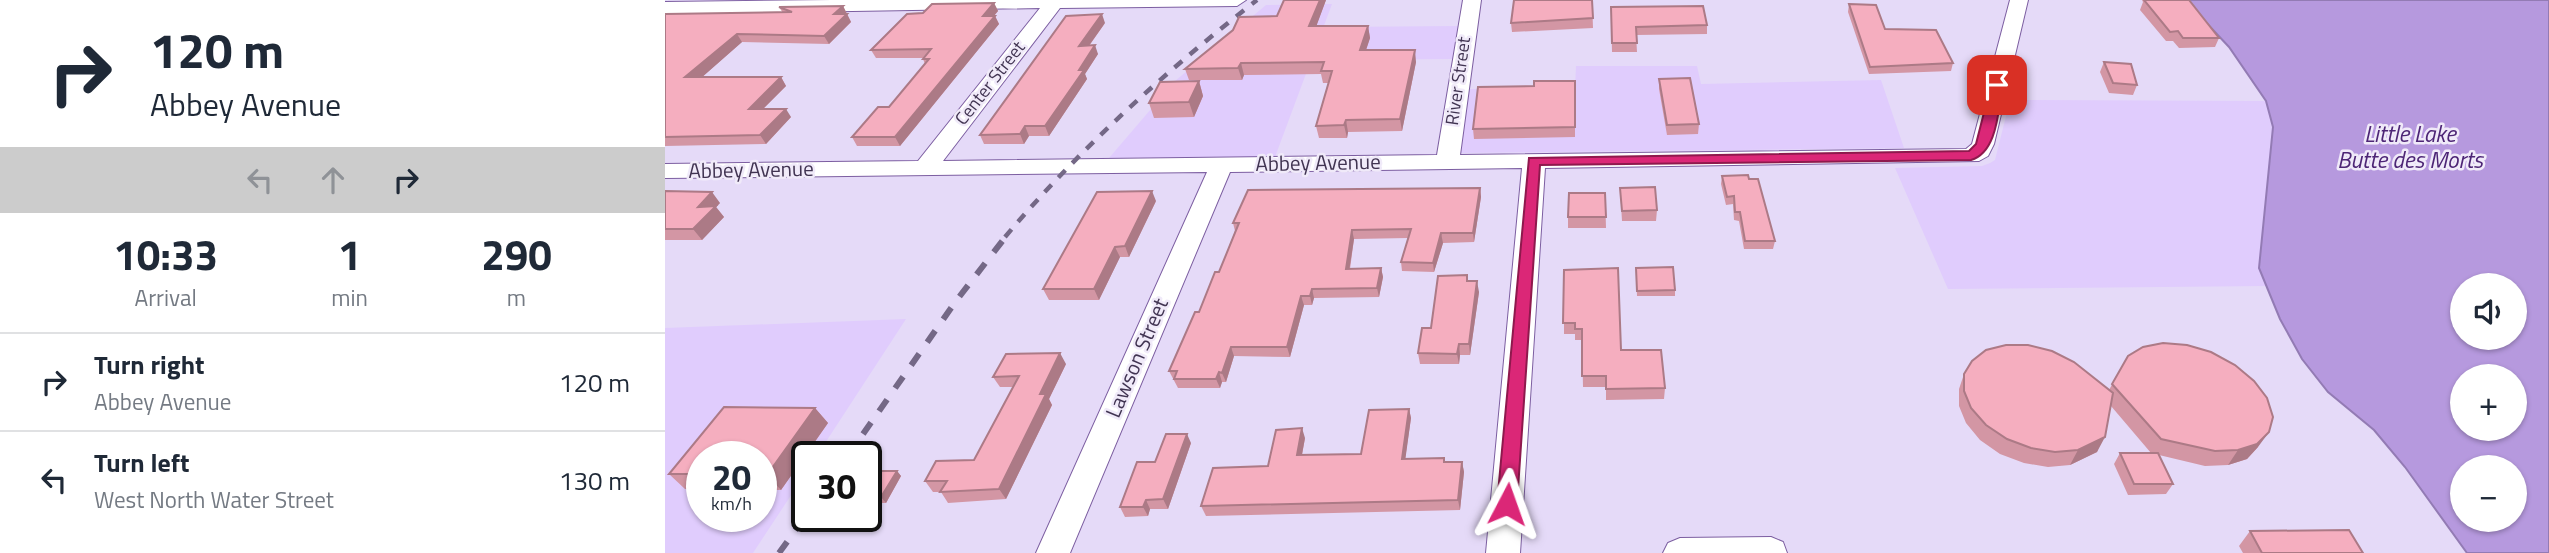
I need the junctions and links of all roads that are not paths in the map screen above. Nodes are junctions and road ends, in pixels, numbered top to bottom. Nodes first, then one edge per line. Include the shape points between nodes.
1 (1237, 0) edge
2 (1472, 0) edge
3 (2019, 0) edge
4 (1055, 2) edge
5 (665, 8) edge
6 (1534, 161) junction
7 (1447, 162) junction
8 (1222, 164) junction
9 (925, 168) junction
10 (665, 171) edge
11 (1771, 552) edge
12 (1053, 553) edge
13 (1503, 553) edge
14 (1680, 553) edge

1 - 4 street
2 - 7 street, River Street
3 - 6 street, Abbey Avenue via 1983,144 1971,156
4 - 5 street
4 - 9 street, Center Street
6 - 7 street, Abbey Avenue
6 - 13 street
7 - 8 street, Abbey Avenue
8 - 9 street, Abbey Avenue
8 - 12 street, Lawson Street
9 - 10 street, Abbey Avenue
11 - 14 street

